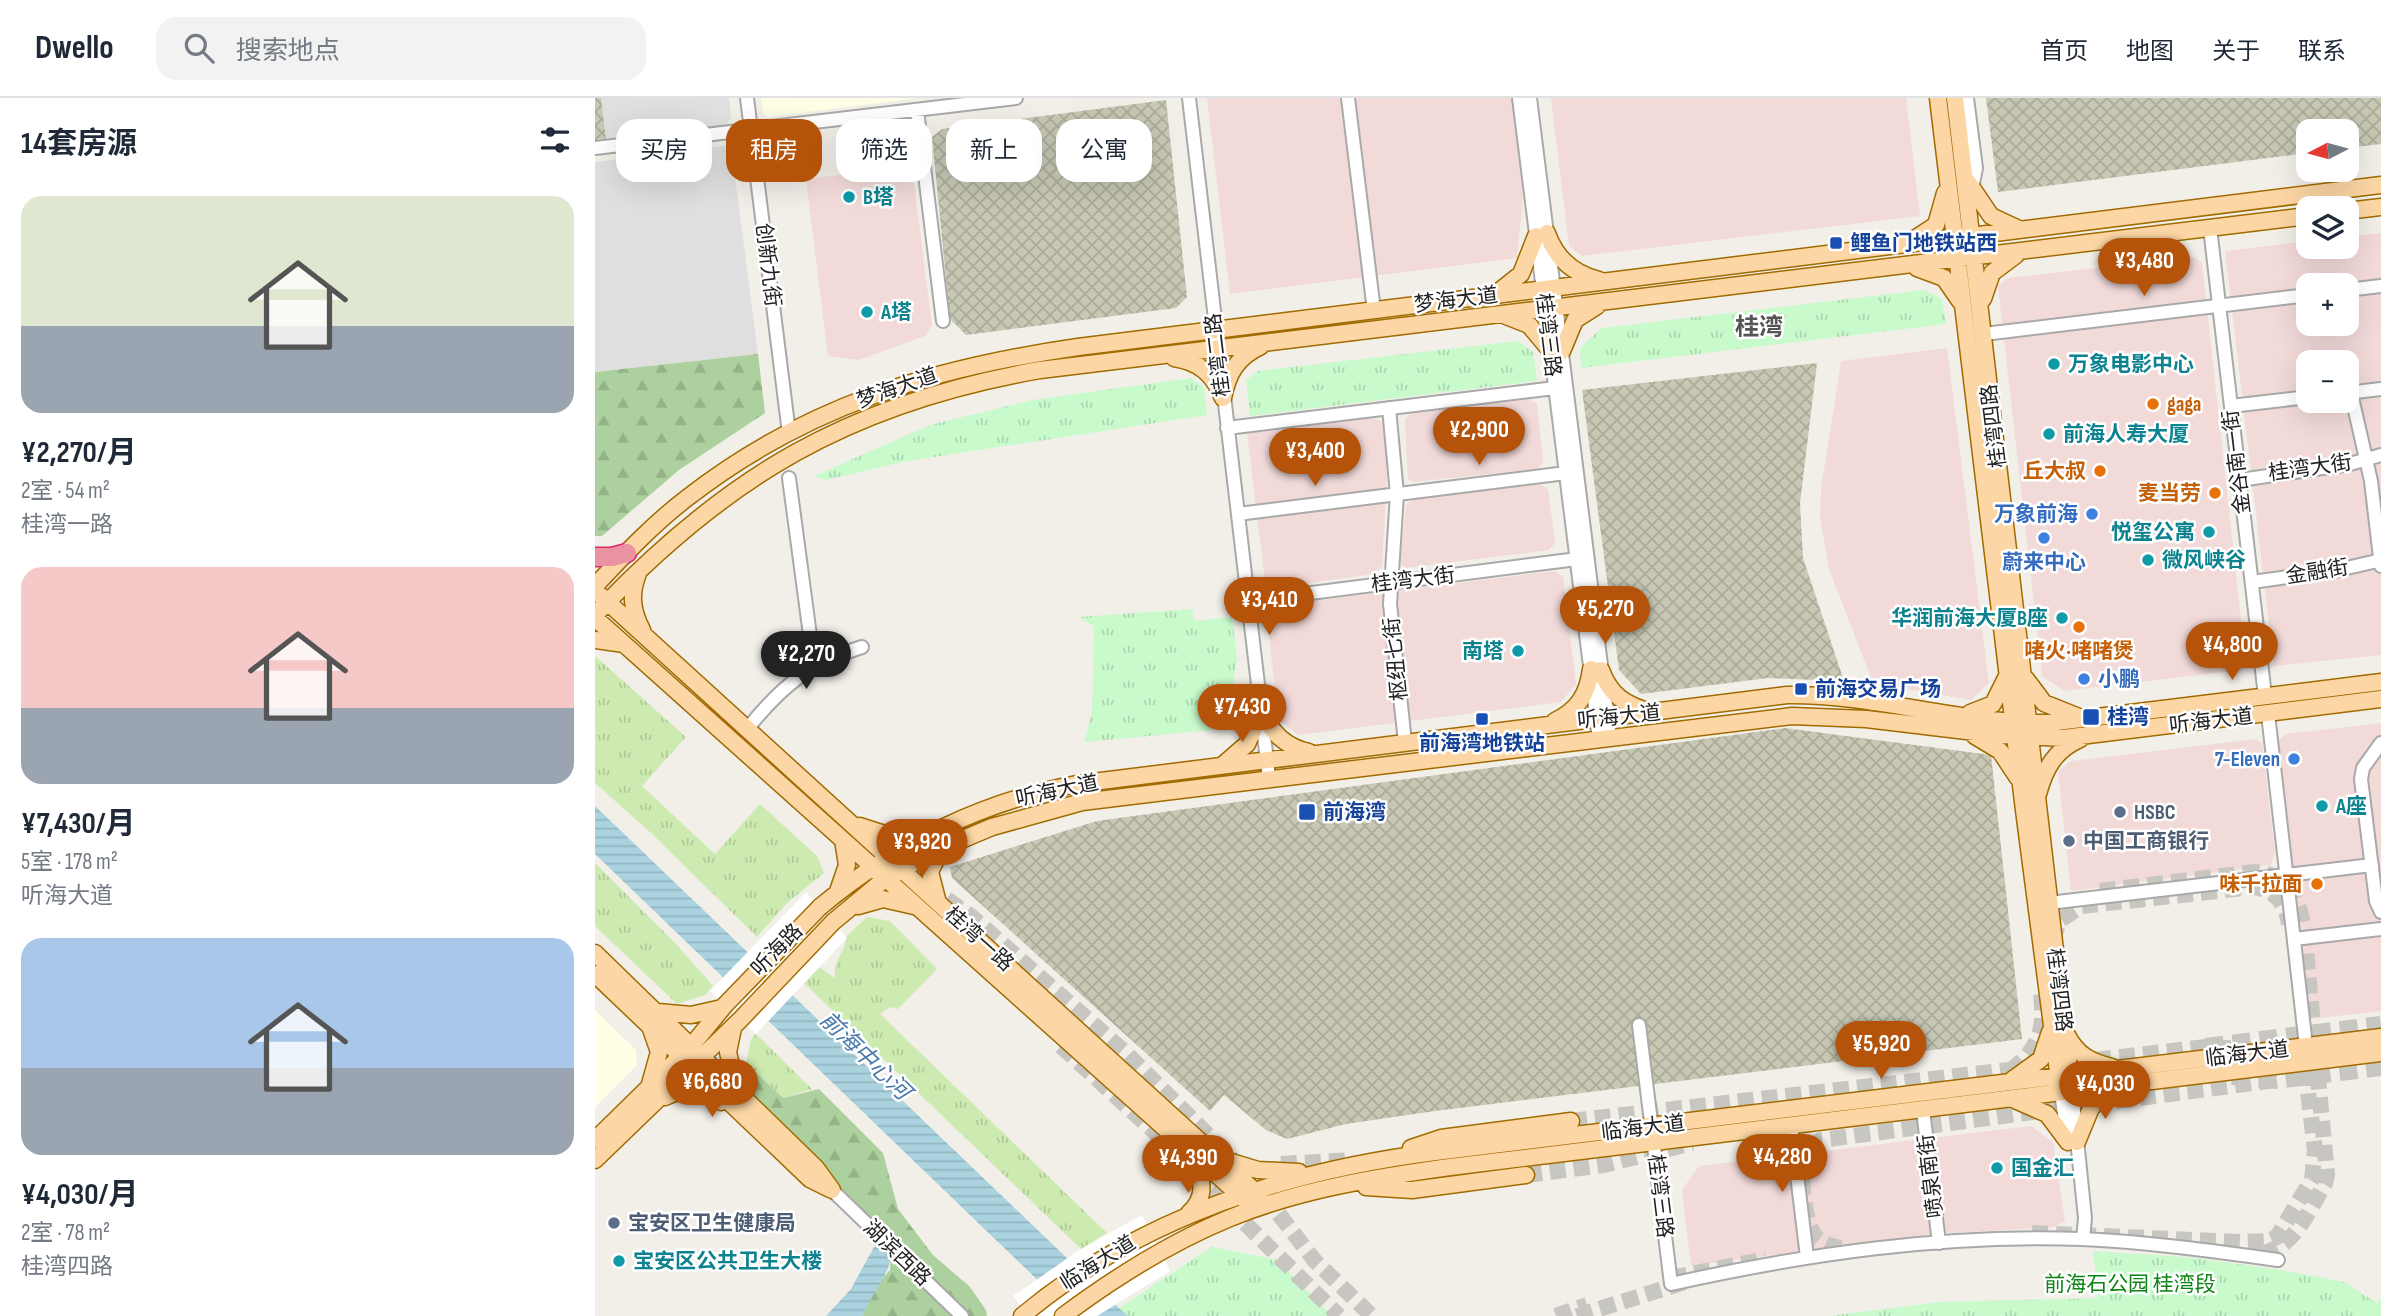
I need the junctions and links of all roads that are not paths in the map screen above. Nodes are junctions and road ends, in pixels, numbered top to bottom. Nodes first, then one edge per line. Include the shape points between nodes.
1 (747, 98) edge
2 (1016, 98) edge
3 (1189, 98) edge
4 (1348, 98) edge
5 (1519, 98) edge
6 (1530, 98) edge
7 (1938, 98) edge
8 (1955, 98) edge
9 (1967, 98) edge
10 (917, 110) junction
11 (750, 119) edge
12 (822, 121) edge
13 (726, 132) edge
14 (595, 148) edge
15 (758, 182) edge
16 (1963, 186) junction
17 (2381, 186) edge
18 (2381, 207) edge
19 (2359, 210) edge
20 (2296, 217) edge
21 (2210, 228) junction
22 (2024, 231) junction
23 (1542, 235) junction
24 (1964, 239) junction
25 (1898, 247) junction
26 (2027, 251) junction
27 (1967, 258) junction
28 (1907, 266) junction
29 (1609, 282) junction
30 (2381, 286) edge
31 (1548, 289) junction
32 (2359, 289) edge
33 (1490, 296) junction
34 (2296, 296) edge
35 (1610, 301) junction
36 (2219, 306) junction
37 (1551, 308) junction
38 (1973, 309) junction
39 (1374, 310) junction
40 (1493, 315) junction
41 (943, 321) dead end
42 (1215, 331) junction
43 (1984, 334) junction
44 (1271, 342) junction
45 (1217, 349) junction
46 (1556, 351) junction
47 (1161, 356) junction
48 (1555, 388) junction
49 (2381, 389) edge
50 (2359, 392) edge
51 (1223, 398) junction
52 (2296, 398) edge
53 (2231, 406) junction
54 (1389, 408) junction
55 (2354, 413) edge
56 (1227, 428) junction
57 (789, 433) junction
58 (2381, 455) edge
59 (2367, 460) junction
60 (1566, 473) junction
61 (789, 478) dead end
62 (2239, 480) junction
63 (1397, 495) junction
64 (1238, 514) junction
65 (627, 553) junction
66 (595, 557) edge
67 (1577, 559) junction
68 (2381, 562) edge
69 (640, 568) junction
70 (2252, 582) junction
71 (1390, 583) junction
72 (595, 587) edge
73 (1248, 601) junction
74 (607, 602) junction
75 (595, 616) edge
76 (646, 638) junction
77 (595, 640) edge
78 (625, 644) junction
79 (862, 647) dead end
80 (814, 665) junction
81 (1596, 669) junction
82 (2015, 672) junction
83 (2381, 682) edge
84 (2265, 696) junction
85 (2381, 699) edge
86 (1261, 713) junction
87 (1656, 713) junction
88 (1966, 714) junction
89 (2268, 714) junction
90 (1602, 719) junction
91 (2088, 719) junction
92 (1548, 724) junction
93 (747, 729) junction
94 (2021, 730) junction
95 (1967, 731) junction
96 (2090, 736) junction
97 (1604, 737) junction
98 (1405, 742) junction
99 (2381, 743) edge
100 (1318, 753) junction
101 (1267, 760) junction
102 (1222, 766) junction
103 (1269, 778) junction
104 (2020, 781) junction
105 (2036, 803) junction
106 (852, 823) junction
107 (939, 829) junction
108 (843, 840) junction
109 (941, 849) junction
110 (888, 856) junction
111 (2372, 865) junction
112 (873, 866) junction
113 (902, 869) junction
114 (2287, 875) junction
115 (886, 878) junction
116 (834, 895) junction
117 (938, 901) junction
118 (2049, 902) junction
119 (919, 907) junction
120 (849, 909) junction
121 (2381, 912) edge
122 (2381, 929) edge
123 (2294, 939) junction
124 (595, 953) edge
125 (595, 974) edge
126 (723, 1006) junction
127 (653, 1018) junction
128 (738, 1022) junction
129 (2058, 1023) junction
130 (1639, 1025) dead end
131 (2381, 1037) edge
132 (2306, 1046) junction
133 (2381, 1053) edge
134 (692, 1055) junction
135 (2121, 1070) junction
136 (2066, 1084) junction
137 (2115, 1086) junction
138 (737, 1090) junction
139 (2008, 1091) junction
140 (648, 1100) junction
141 (1923, 1110) junction
142 (1571, 1122) tunnel mouth
143 (1791, 1126) junction
144 (763, 1133) junction
145 (1652, 1135) junction
146 (595, 1140) edge
147 (2073, 1142) junction
148 (1192, 1152) junction
149 (1219, 1157) junction
150 (1386, 1158) junction
151 (595, 1160) edge
152 (1322, 1171) junction
153 (1526, 1175) tunnel mouth
154 (1346, 1186) junction
155 (832, 1191) junction
156 (1248, 1193) junction
157 (1262, 1207) junction
158 (1185, 1216) junction
159 (2083, 1239) junction
160 (1939, 1243) junction
161 (1807, 1257) junction
162 (2278, 1261) dead end
163 (1024, 1315) edge
164 (962, 1316) edge
165 (1063, 1316) edge

1 - 11 street, 创新九街
2 - 10 street
3 - 42 street, 桂湾二路
4 - 39 street
5 - 23 street, 桂湾三路
6 - 23 street, 桂湾三路
7 - 16 main road, 桂湾四路
8 - 16 main road, 桂湾四路
9 - 16 street via 1976,168
10 - 12 street
10 - 41 street
13 - 14 street
15 - 57 street, 创新九街
16 - 22 main road via 1995,219
16 - 24 main road, 桂湾四路
16 - 24 main road, 桂湾四路
16 - 25 main road via 1943,208 1936,226
17 - 22 main road, 梦海大道
18 - 19 main road
20 - 21 main road, 梦海大道
21 - 26 main road, 梦海大道
21 - 36 street, 金谷南一街
22 - 24 main road, 梦海大道
23 - 29 main road via 1570,268
23 - 31 street, 桂湾三路
23 - 33 main road via 1521,274
24 - 25 main road, 梦海大道
24 - 27 main road, 桂湾四路
25 - 29 main road, 梦海大道
26 - 27 main road, 梦海大道
26 - 38 main road via 1995,270
27 - 28 main road, 梦海大道
27 - 38 main road, 桂湾四路
28 - 35 main road, 梦海大道
28 - 38 main road via 1944,278
29 - 31 main road, 梦海大道
30 - 32 street
31 - 33 main road, 梦海大道
31 - 37 street, 桂湾三路
33 - 39 main road, 梦海大道
34 - 36 street
35 - 37 main road, 梦海大道
35 - 46 main road via 1576,320
36 - 43 street
36 - 53 street, 金谷南一街
37 - 40 main road, 梦海大道
37 - 46 street, 桂湾三路
38 - 43 main road, 桂湾四路
38 - 82 main road, 桂湾四路
39 - 42 main road, 梦海大道
40 - 44 main road, 梦海大道
40 - 46 main road via 1529,325
42 - 45 street, 桂湾二路
42 - 57 main road, 梦海大道 via 972,364 862,399
43 - 82 main road, 桂湾四路
44 - 45 main road, 梦海大道
44 - 51 main road via 1238,361
45 - 47 main road, 梦海大道
45 - 51 street, 桂湾二路
46 - 48 street, 桂湾三路
46 - 81 street, 桂湾三路
47 - 51 main road via 1202,368
47 - 69 main road, 梦海大道 via 1003,376 875,414 792,453 750,479 707,509
48 - 54 street
48 - 60 street, 桂湾三路
49 - 50 street
51 - 56 street, 桂湾二路
52 - 53 street
53 - 62 street, 金谷南一街
54 - 56 street
54 - 63 street, 枢纽七街
55 - 59 street
56 - 64 street, 桂湾二路
57 - 65 main road, 梦海大道 via 723,470
58 - 59 street, 桂湾大街
59 - 62 street, 桂湾大街
59 - 68 street
60 - 63 street
60 - 67 street, 桂湾三路
61 - 80 street
62 - 70 street, 金谷南一街
63 - 64 street
63 - 71 street, 枢纽七街
64 - 73 street, 桂湾二路
65 - 66 highway
65 - 72 main road, 梦海大道
67 - 71 street, 桂湾大街
67 - 81 street, 桂湾三路
68 - 70 street, 金融街
69 - 74 main road, 梦海大道
69 - 76 main road via 632,603
70 - 84 street, 金谷南一街
71 - 73 street, 桂湾大街
71 - 98 street, 枢纽七街
72 - 74 main road, 桂湾一路
73 - 86 street, 桂湾二路
74 - 75 main road, 梦海大道
74 - 76 main road, 桂湾一路
75 - 78 main road, 桂湾一路
76 - 93 main road, 桂湾一路
77 - 78 main road
78 - 108 main road, 桂湾一路
79 - 80 street
80 - 93 street via 781,690
81 - 87 main road via 1617,697
81 - 90 street, 桂湾三路
81 - 92 main road via 1584,696 1566,716
82 - 88 main road via 1993,704
82 - 91 main road via 2045,702
82 - 94 main road, 桂湾四路
83 - 84 main road, 听海大道
84 - 91 main road, 听海大道
85 - 89 main road, 听海大道
86 - 100 main road via 1289,746
86 - 101 street, 桂湾二路
86 - 102 main road via 1247,744
87 - 88 main road, 听海大道 via 1738,700 1813,695
87 - 90 main road, 听海大道
88 - 94 main road, 听海大道
89 - 96 main road, 听海大道
89 - 114 street
90 - 92 main road, 听海大道
90 - 97 street, 桂湾三路
91 - 94 main road, 听海大道
92 - 98 main road, 听海大道
93 - 106 main road, 桂湾一路
94 - 95 main road, 听海大道
94 - 96 main road, 听海大道
94 - 104 main road, 桂湾四路
94 - 105 main road, 桂湾四路
95 - 97 main road, 听海大道 via 1792,716
95 - 104 main road via 2000,751
96 - 105 main road via 2058,752 2045,772
97 - 103 main road, 听海大道
98 - 100 main road, 听海大道
99 - 111 street via 2362,774
100 - 101 main road, 听海大道
101 - 102 main road, 听海大道
101 - 103 street, 桂湾二路
102 - 107 main road, 听海大道 via 1043,790
103 - 109 main road, 听海大道 via 1063,805
104 - 129 main road, 桂湾四路
105 - 118 main road, 桂湾四路
106 - 107 main road via 891,836
106 - 110 main road, 桂湾一路
107 - 110 main road, 听海大道
108 - 112 main road, 桂湾一路
108 - 116 main road via 846,871
109 - 113 main road, 听海大道
109 - 117 main road via 930,872
110 - 112 main road, 听海大道
110 - 113 main road, 桂湾一路
111 - 114 street
111 - 121 street
112 - 115 main road, 桂湾一路
112 - 116 main road, 听海路
113 - 115 main road, 听海大道
113 - 117 main road, 桂湾一路
114 - 118 street
114 - 123 street
115 - 119 main road, 桂湾一路
115 - 120 main road, 听海路
116 - 126 main road, 听海路, bridge
117 - 149 main road, 桂湾一路
118 - 129 main road, 桂湾四路
119 - 120 main road via 880,900
119 - 148 main road, 桂湾一路
120 - 128 main road, 听海路
122 - 123 street
123 - 132 street
124 - 127 main road, 湖滨西路
125 - 127 main road, 湖滨西路
126 - 127 main road via 692,1015
126 - 134 main road, 听海路
127 - 134 main road, 湖滨西路
127 - 140 main road via 659,1052
128 - 134 main road, 听海路
128 - 138 main road via 728,1053
129 - 135 main road via 2079,1053
129 - 136 main road, 桂湾四路
129 - 139 main road via 2041,1059
130 - 145 street, 桂湾三路
131 - 132 main road, 临海大道
132 - 135 main road, 临海大道
133 - 137 main road, 临海大道
134 - 138 main road, 湖滨西路
134 - 140 main road
134 - 144 main road, 湖滨西路
135 - 136 main road, 临海大道
136 - 137 main road, 临海大道
136 - 139 main road, 临海大道
136 - 147 street, 桂湾四路
137 - 147 main road via 2091,1108
138 - 155 main road, 湖滨西路 via 816,1168
139 - 141 main road, 临海大道
139 - 145 main road, 临海大道
139 - 147 main road via 2047,1114
140 - 144 main road via 688,1089 707,1093
140 - 146 main road
140 - 151 main road
141 - 143 main road, 临海大道
141 - 160 street, 喷泉南街
142 - 150 main road via 1441,1138
143 - 145 main road, 临海大道
143 - 161 street
144 - 155 main road, 湖滨西路 via 810,1179
145 - 150 main road, 临海大道
145 - 154 main road, 临海大道
145 - 161 street, 桂湾三路 via 1671,1284
147 - 159 street, 桂湾四路
148 - 156 main road, 桂湾一路
148 - 158 main road via 1202,1193
149 - 152 main road via 1258,1170
149 - 156 main road, 桂湾一路
150 - 152 main road, 临海大道
152 - 156 main road, 临海大道
153 - 154 main road via 1412,1190
154 - 157 main road, 临海大道
155 - 164 street, 湖滨西路
156 - 157 main road, 桂湾一路
156 - 158 main road, 临海大道
157 - 165 main road, 临海大道 via 1209,1227 1161,1253
158 - 163 main road, 临海大道 via 1081,1270
159 - 160 street
159 - 162 street
160 - 161 street

